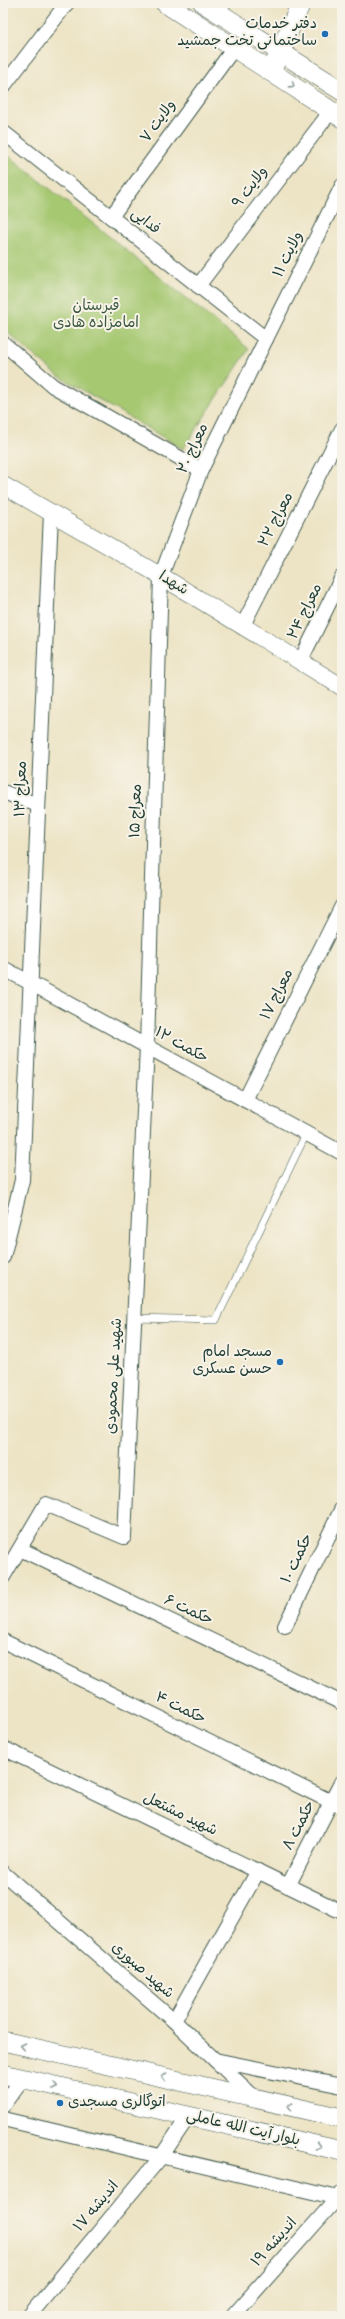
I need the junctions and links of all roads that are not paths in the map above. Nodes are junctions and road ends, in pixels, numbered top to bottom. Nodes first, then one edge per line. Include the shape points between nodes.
1 (67, 3) edge
2 (165, 3) edge
3 (203, 3) edge
4 (301, 3) edge
5 (234, 48) junction
6 (280, 53) junction
7 (271, 72) junction
8 (3, 87) edge
9 (342, 91) edge
10 (336, 114) edge
11 (3, 132) edge
12 (342, 186) edge
13 (111, 217) junction
14 (198, 286) junction
15 (266, 339) junction
16 (3, 343) edge
17 (342, 430) edge
18 (201, 470) junction
19 (3, 485) edge
20 (51, 513) junction
21 (162, 576) junction
22 (342, 577) edge
23 (242, 627) junction
24 (300, 662) junction
25 (342, 687) edge
26 (3, 792) edge
27 (38, 805) junction
28 (342, 906) edge
29 (3, 968) edge
30 (30, 983) junction
31 (147, 1046) junction
32 (245, 1100) junction
33 (306, 1134) junction
34 (342, 1153) edge
35 (3, 1257) edge
36 (134, 1318) junction
37 (342, 1508) edge
38 (20, 1549) junction
39 (3, 1577) edge
40 (285, 1626) dead end
41 (3, 1641) edge
42 (342, 1703) edge
43 (3, 1748) edge
44 (342, 1781) edge
45 (337, 1804) edge
46 (258, 1871) junction
47 (3, 1873) edge
48 (288, 1886) junction
49 (342, 1912) edge
50 (174, 2021) junction
51 (3, 2041) edge
52 (214, 2060) junction
53 (3, 2074) edge
54 (23, 2078) junction
55 (342, 2086) edge
56 (255, 2098) junction
57 (3, 2105) edge
58 (188, 2117) junction
59 (342, 2118) edge
60 (3, 2119) edge
61 (342, 2151) edge
62 (161, 2156) junction
63 (341, 2198) edge
64 (29, 2316) edge
65 (233, 2316) edge

1 - 8 street
2 - 5 main road
3 - 6 main road
4 - 6 main road
5 - 7 main road
5 - 13 street, ولایت ۷
6 - 7 main road
6 - 9 main road
7 -> 10 main road
10 - 14 street, ولایت ۹
11 - 13 street, فدایی
12 - 15 street, ولایت ۱۱
13 - 14 street, فدایی
14 - 15 street, فدایی
15 - 18 street, معراج ۲۰
16 - 18 street via 53,386
17 - 23 street, معراج ۲۲
18 - 21 street, معراج ۲۰
19 - 20 street, شهدا
20 - 21 street, شهدا
20 - 27 street, معراج ۱۳
21 - 23 street, شهدا
21 - 31 street, معراج ۱۵
22 - 24 street, معراج ۲۴
23 - 24 street, شهدا
24 - 25 street, شهدا
26 - 27 street
27 - 30 street, معراج ۱۳
28 - 32 street, معراج ۱۷
29 - 30 street, حکمت ۱۲
30 - 31 street, حکمت ۱۲
30 - 35 street, معراج ۱۳ via 22,1180
31 - 32 street, حکمت ۱۲
31 - 36 street, شهید علی محمودی
32 - 33 street, حکمت ۱۲
33 - 34 street, حکمت ۱۲
33 - 36 lane via 216,1320
36 - 38 street, شهید علی محمودی via 124,1538 46,1504
37 - 40 street, حکمت ۱۰
38 - 39 street, شهید علی محمودی
38 - 42 street, حکمت ۶
41 - 45 street, حکمت ۴
43 - 46 street, شهید مشتعل
44 - 45 street, حکمت ۸
45 - 48 street, حکمت ۸
46 - 48 street, شهید مشتعل
46 - 50 street
47 - 50 street, شهید صبوری
48 - 49 street, شهید مشتعل
50 - 52 street, شهید صبوری
56 -> 51 main road
52 - 55 street
52 - 56 street, شهید صبوری
53 - 54 main road, بلوار آیت‌ الله عاملی
54 - 57 street
54 -> 58 main road, بلوار آیت‌ الله عاملی
59 -> 56 main road
58 -> 61 main road, بلوار آیت‌ الله عاملی
58 - 62 street, اندیشه ۱۷
60 - 62 street
62 - 63 street
62 - 64 street, اندیشه ۱۷
63 - 65 street, اندیشه ۱۹

